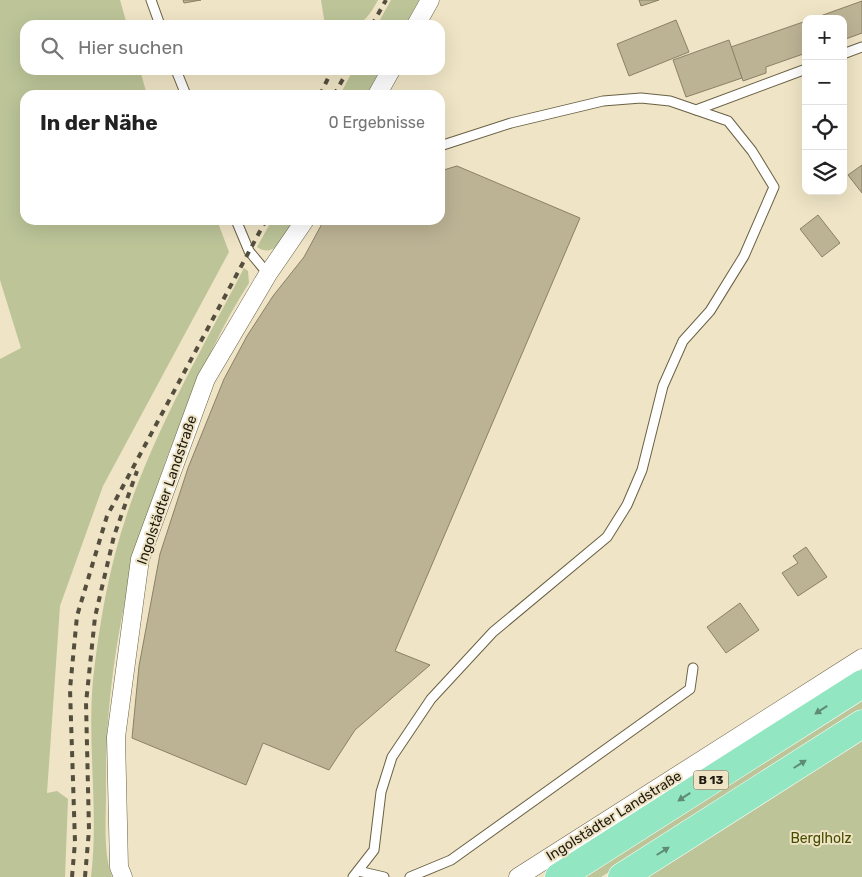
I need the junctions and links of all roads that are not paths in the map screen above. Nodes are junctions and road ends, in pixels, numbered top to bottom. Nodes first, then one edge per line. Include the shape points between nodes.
1 (151, 0) edge
2 (430, 0) edge
3 (158, 20) edge
4 (419, 20) edge
5 (862, 47) edge
6 (847, 53) edge
7 (802, 70) edge
8 (178, 75) edge
9 (388, 75) edge
10 (184, 90) edge
11 (381, 90) edge
12 (696, 110) junction
13 (445, 144) edge
14 (238, 225) edge
15 (302, 225) edge
16 (268, 274) junction
17 (862, 658) edge
18 (693, 668) dead end
19 (862, 684) edge
20 (862, 724) edge
21 (356, 874) edge
22 (123, 877) edge
23 (384, 877) edge
24 (410, 877) edge
25 (518, 877) edge
26 (559, 877) edge
27 (622, 877) edge

1 - 3 lane
2 - 4 street
5 - 6 lane
7 - 12 lane
8 - 10 lane
9 - 11 street
12 - 13 lane via 641,98 603,102 511,123
12 - 21 lane via 728,121 752,151 774,187 748,247 710,311 682,341 663,386 642,470 627,505 607,536 493,632 431,700 392,757 381,792 374,850
14 - 16 lane via 249,251
15 - 16 street, Ingolstädter Landstraße
16 - 22 street, Ingolstädter Landstraße via 206,379 140,559 116,737 119,867
17 - 25 street, Ingolstädter Landstraße
18 - 24 lane via 690,689 451,860
19 -> 26 main road, Ingolstädter Landstraße / B 13
27 -> 20 main road, B 13
21 - 23 lane

